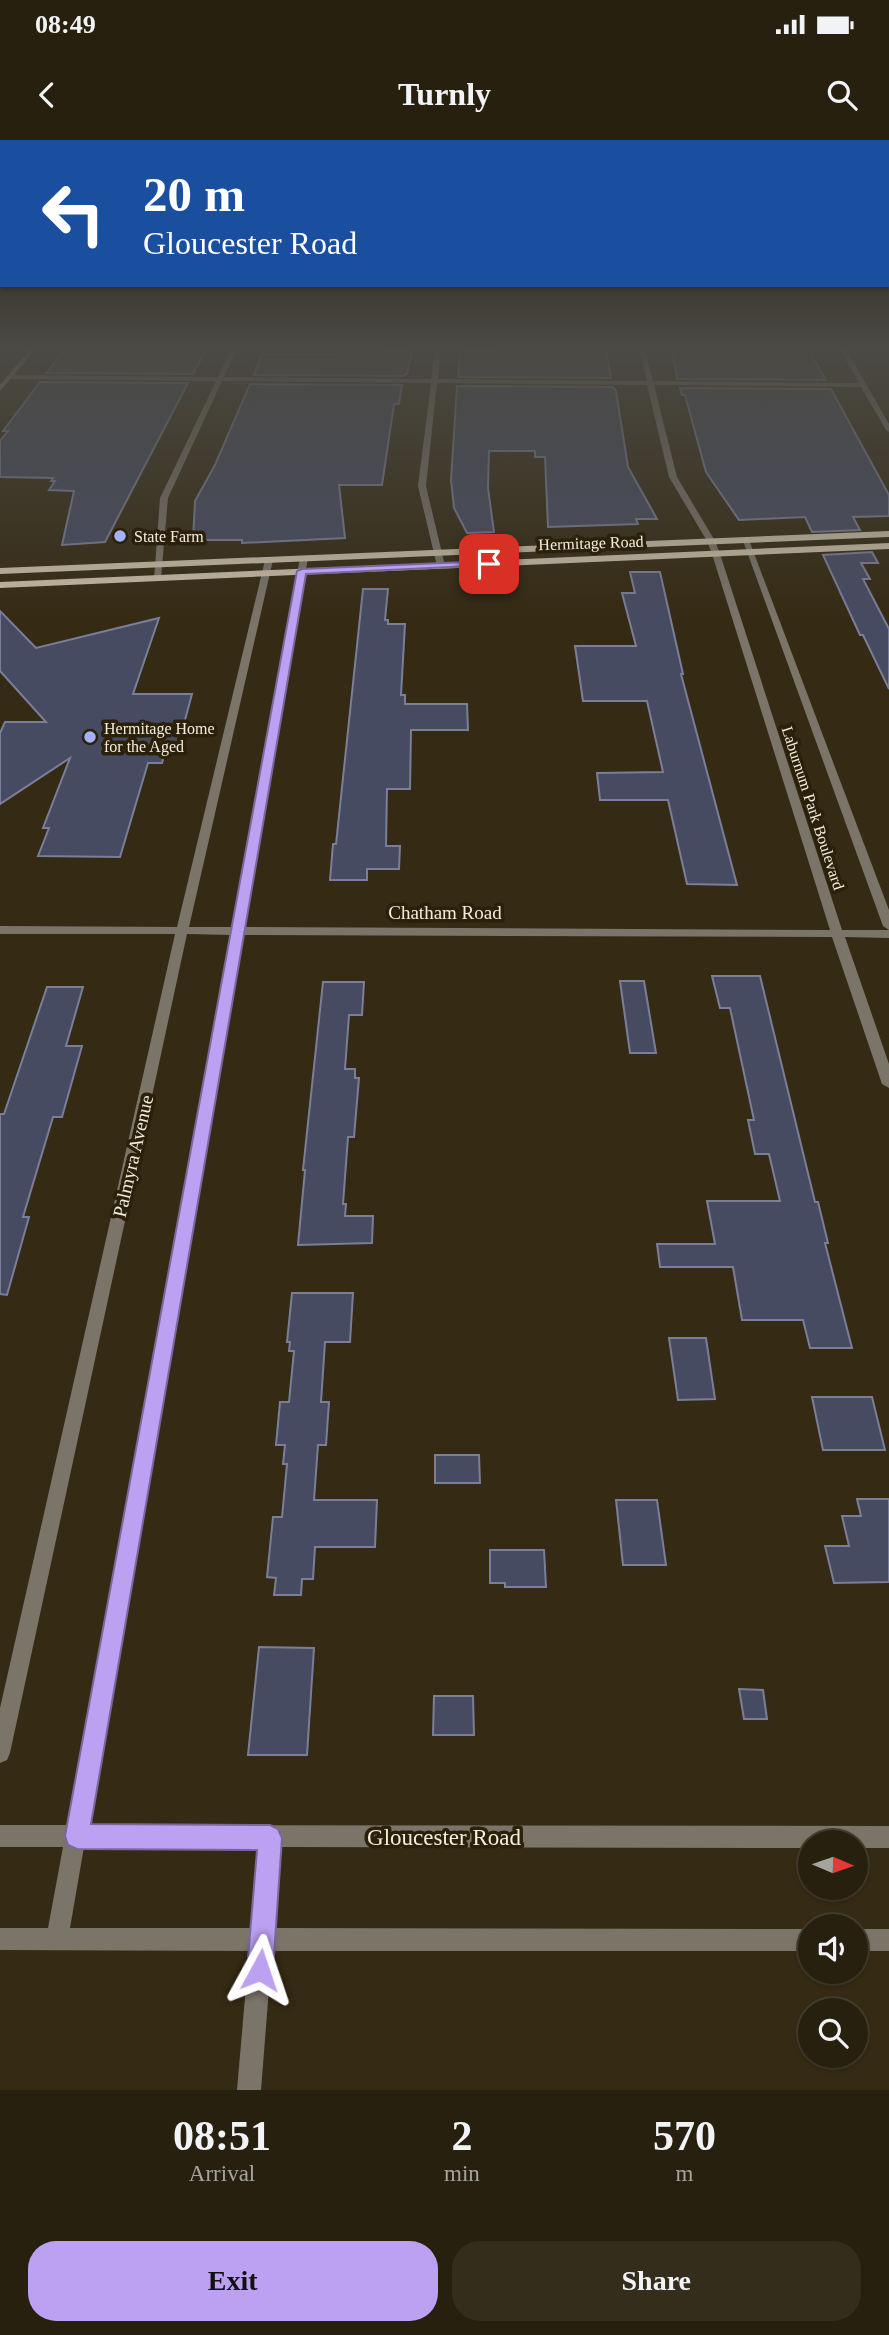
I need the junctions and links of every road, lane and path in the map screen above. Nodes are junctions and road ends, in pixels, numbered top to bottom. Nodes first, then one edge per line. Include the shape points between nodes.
1 (191, 440) edge
2 (428, 440) edge
3 (664, 440) edge
4 (889, 534) edge
5 (745, 540) junction
6 (711, 541) junction
7 (889, 546) edge
8 (750, 552) junction
9 (437, 553) junction
10 (716, 554) junction
11 (159, 564) junction
12 (303, 565) junction
13 (267, 566) junction
14 (441, 566) junction
15 (0, 571) edge
16 (158, 578) junction
17 (0, 584) edge
18 (889, 926) edge
19 (0, 930) edge
20 (183, 931) junction
21 (236, 931) junction
22 (837, 933) junction
23 (889, 934) edge
24 (889, 1084) edge
25 (0, 1753) edge
26 (0, 1836) edge
27 (77, 1836) junction
28 (889, 1837) edge
29 (270, 1838) junction
30 (263, 1938) junction
31 (0, 1939) edge
32 (57, 1939) junction
33 (798, 1940) edge
34 (868, 1940) edge
35 (889, 1940) edge
36 (249, 2090) edge

1 - 11 street via 164,498
2 - 9 street via 422,486
3 - 6 street, Laburnum Park Boulevard via 673,477
4 - 5 main road, Hermitage Road
5 - 6 main road, Hermitage Road
5 - 8 street, Laburnum Park Boulevard
6 - 9 main road, Hermitage Road
6 - 10 street, Laburnum Park Boulevard
7 - 8 main road, Hermitage Road
8 - 10 main road, Hermitage Road
8 - 18 street, Laburnum Park Boulevard
9 - 12 main road, Hermitage Road
9 - 14 street
10 - 14 main road, Hermitage Road
10 - 22 street, Laburnum Park Boulevard
11 - 13 main road, Hermitage Road
11 - 15 main road, Hermitage Road
11 - 16 street
12 - 13 main road, Hermitage Road
12 - 14 main road, Hermitage Road
12 - 21 street
13 - 16 main road, Hermitage Road
13 - 20 street, Palmyra Avenue
16 - 17 main road, Hermitage Road
19 - 20 street, Chatham Road
20 - 21 street, Chatham Road
20 - 25 street, Palmyra Avenue
21 - 22 street, Chatham Road
21 - 27 street
22 - 23 street, Chatham Road
22 - 24 street, Laburnum Park Boulevard
26 - 27 street, Gloucester Road
27 - 29 street, Gloucester Road
27 - 32 street
28 - 29 street, Gloucester Road
29 - 30 street
30 - 32 street
30 - 33 street
30 - 36 street
31 - 32 street
34 - 35 street

